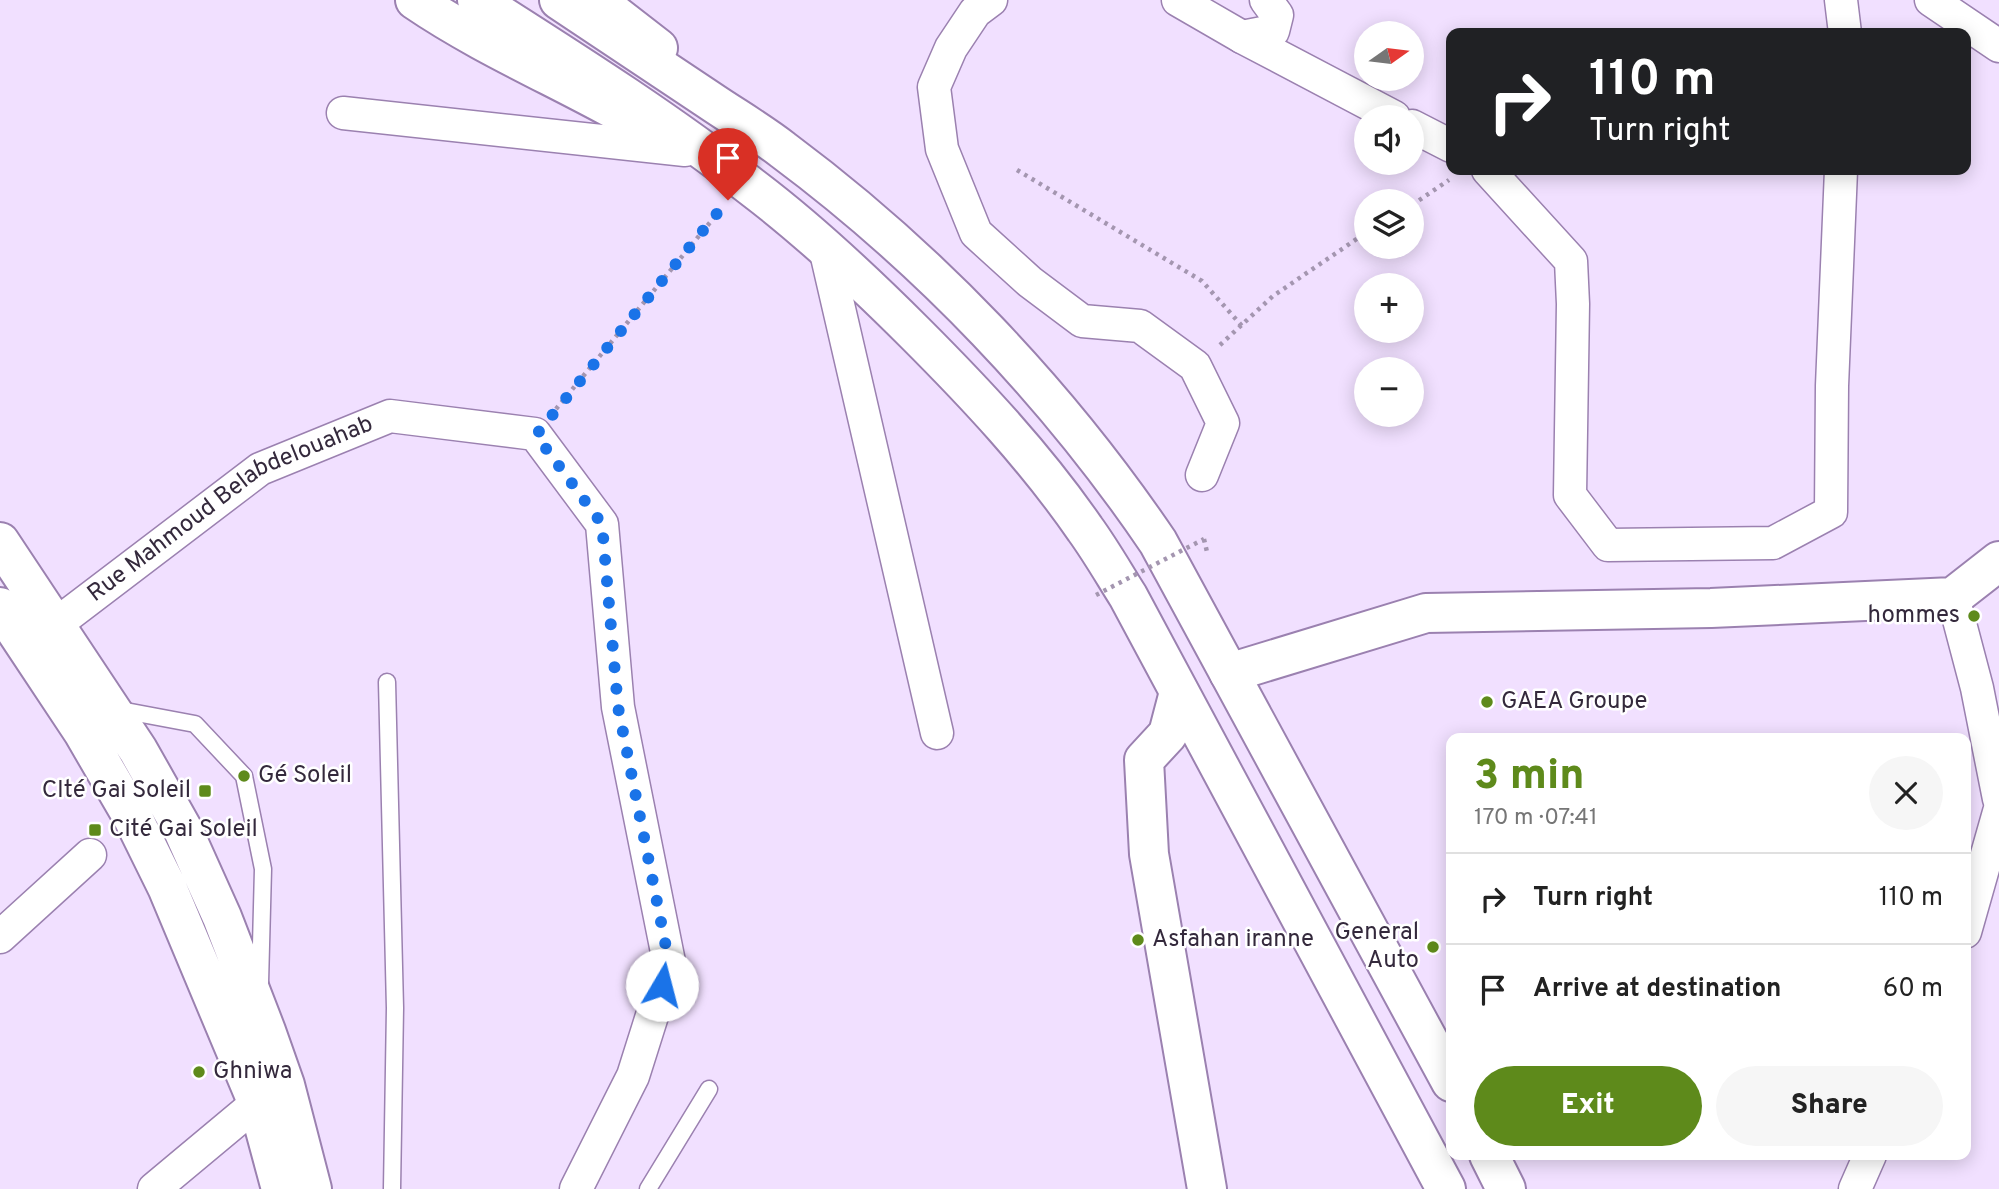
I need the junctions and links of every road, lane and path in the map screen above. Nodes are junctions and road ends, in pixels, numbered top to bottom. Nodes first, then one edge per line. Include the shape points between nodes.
1 (415, 0) edge
2 (477, 0) edge
3 (559, 0) edge
4 (596, 0) edge
5 (991, 0) edge
6 (1178, 0) edge
7 (1266, 0) edge
8 (1841, 0) edge
9 (1931, 0) edge
10 (1844, 28) edge
11 (1242, 37) junction
12 (1999, 46) edge
13 (1371, 105) edge
14 (343, 113) dead end
15 (1424, 132) edge
16 (1446, 143) edge
17 (685, 150) junction
18 (783, 150) junction
19 (1017, 170) dead end
20 (1493, 175) edge
21 (1840, 175) edge
22 (1454, 177) dead end
23 (741, 194) junction
24 (1424, 197) edge
25 (1354, 241) edge
26 (825, 248) junction
27 (1241, 326) junction
28 (1195, 366) junction
29 (536, 435) junction
30 (1202, 475) dead end
31 (1204, 539) dead end
32 (0, 542) edge
33 (1999, 561) edge
34 (1096, 595) dead end
35 (1952, 597) junction
36 (0, 607) edge
37 (55, 625) junction
38 (1230, 673) junction
39 (387, 682) dead end
40 (1179, 692) junction
41 (110, 708) junction
42 (937, 733) dead end
43 (1999, 799) edge
44 (1999, 811) edge
45 (90, 855) dead end
46 (1971, 911) edge
47 (0, 937) edge
48 (259, 1014) junction
49 (1446, 1073) edge
50 (709, 1089) dead end
51 (257, 1103) junction
52 (1492, 1160) edge
53 (1868, 1160) edge
54 (154, 1189) edge
55 (281, 1189) edge
56 (312, 1189) edge
57 (392, 1189) edge
58 (576, 1189) edge
59 (648, 1189) edge
60 (1207, 1189) edge
61 (1446, 1189) edge
62 (1506, 1189) edge
63 (1855, 1189) edge

1 - 17 main road via 510,57 588,94
2 - 23 main road via 617,90
3 - 18 main road
4 - 18 main road
5 - 28 street via 975,12 951,48 934,87 942,149 976,233 1082,321 1140,326
6 - 11 street
7 - 11 street via 1276,15 1273,31
8 - 10 street
9 - 12 street
11 - 13 street
14 - 17 street
15 - 16 street
17 - 23 main road
18 - 38 main road via 930,275 1070,423 1158,542
19 - 27 path via 1202,281
20 - 21 street via 1571,261 1570,495 1608,545 1773,542 1831,512
22 - 24 path
23 - 26 main road
23 - 29 path
25 - 27 path via 1273,296
26 - 40 main road via 945,363 1046,477 1128,596
26 - 42 street
27 - 28 path
28 - 30 street via 1223,424
29 - 37 street, Rue Mahmoud Belabdelouahab via 390,415 260,469
29 - 58 street via 602,524 618,707 669,962 633,1076
31 - 34 path, bridge
32 - 37 main road
33 - 35 main road
35 - 38 main road via 1711,608 1426,613
35 - 43 street via 1977,688
36 - 51 main road via 83,732 133,818 167,887
37 - 41 main road
38 - 49 main road
39 - 57 lane via 395,1008
40 - 60 main road via 1168,734 1144,760 1149,854
40 - 61 main road
41 - 48 main road via 182,828
41 - 48 lane via 195,724 244,776 263,869
44 - 46 street
45 - 47 street
48 - 56 main road via 285,1085
50 - 59 lane
51 - 54 street
51 - 55 main road
52 - 62 main road
53 - 63 street

